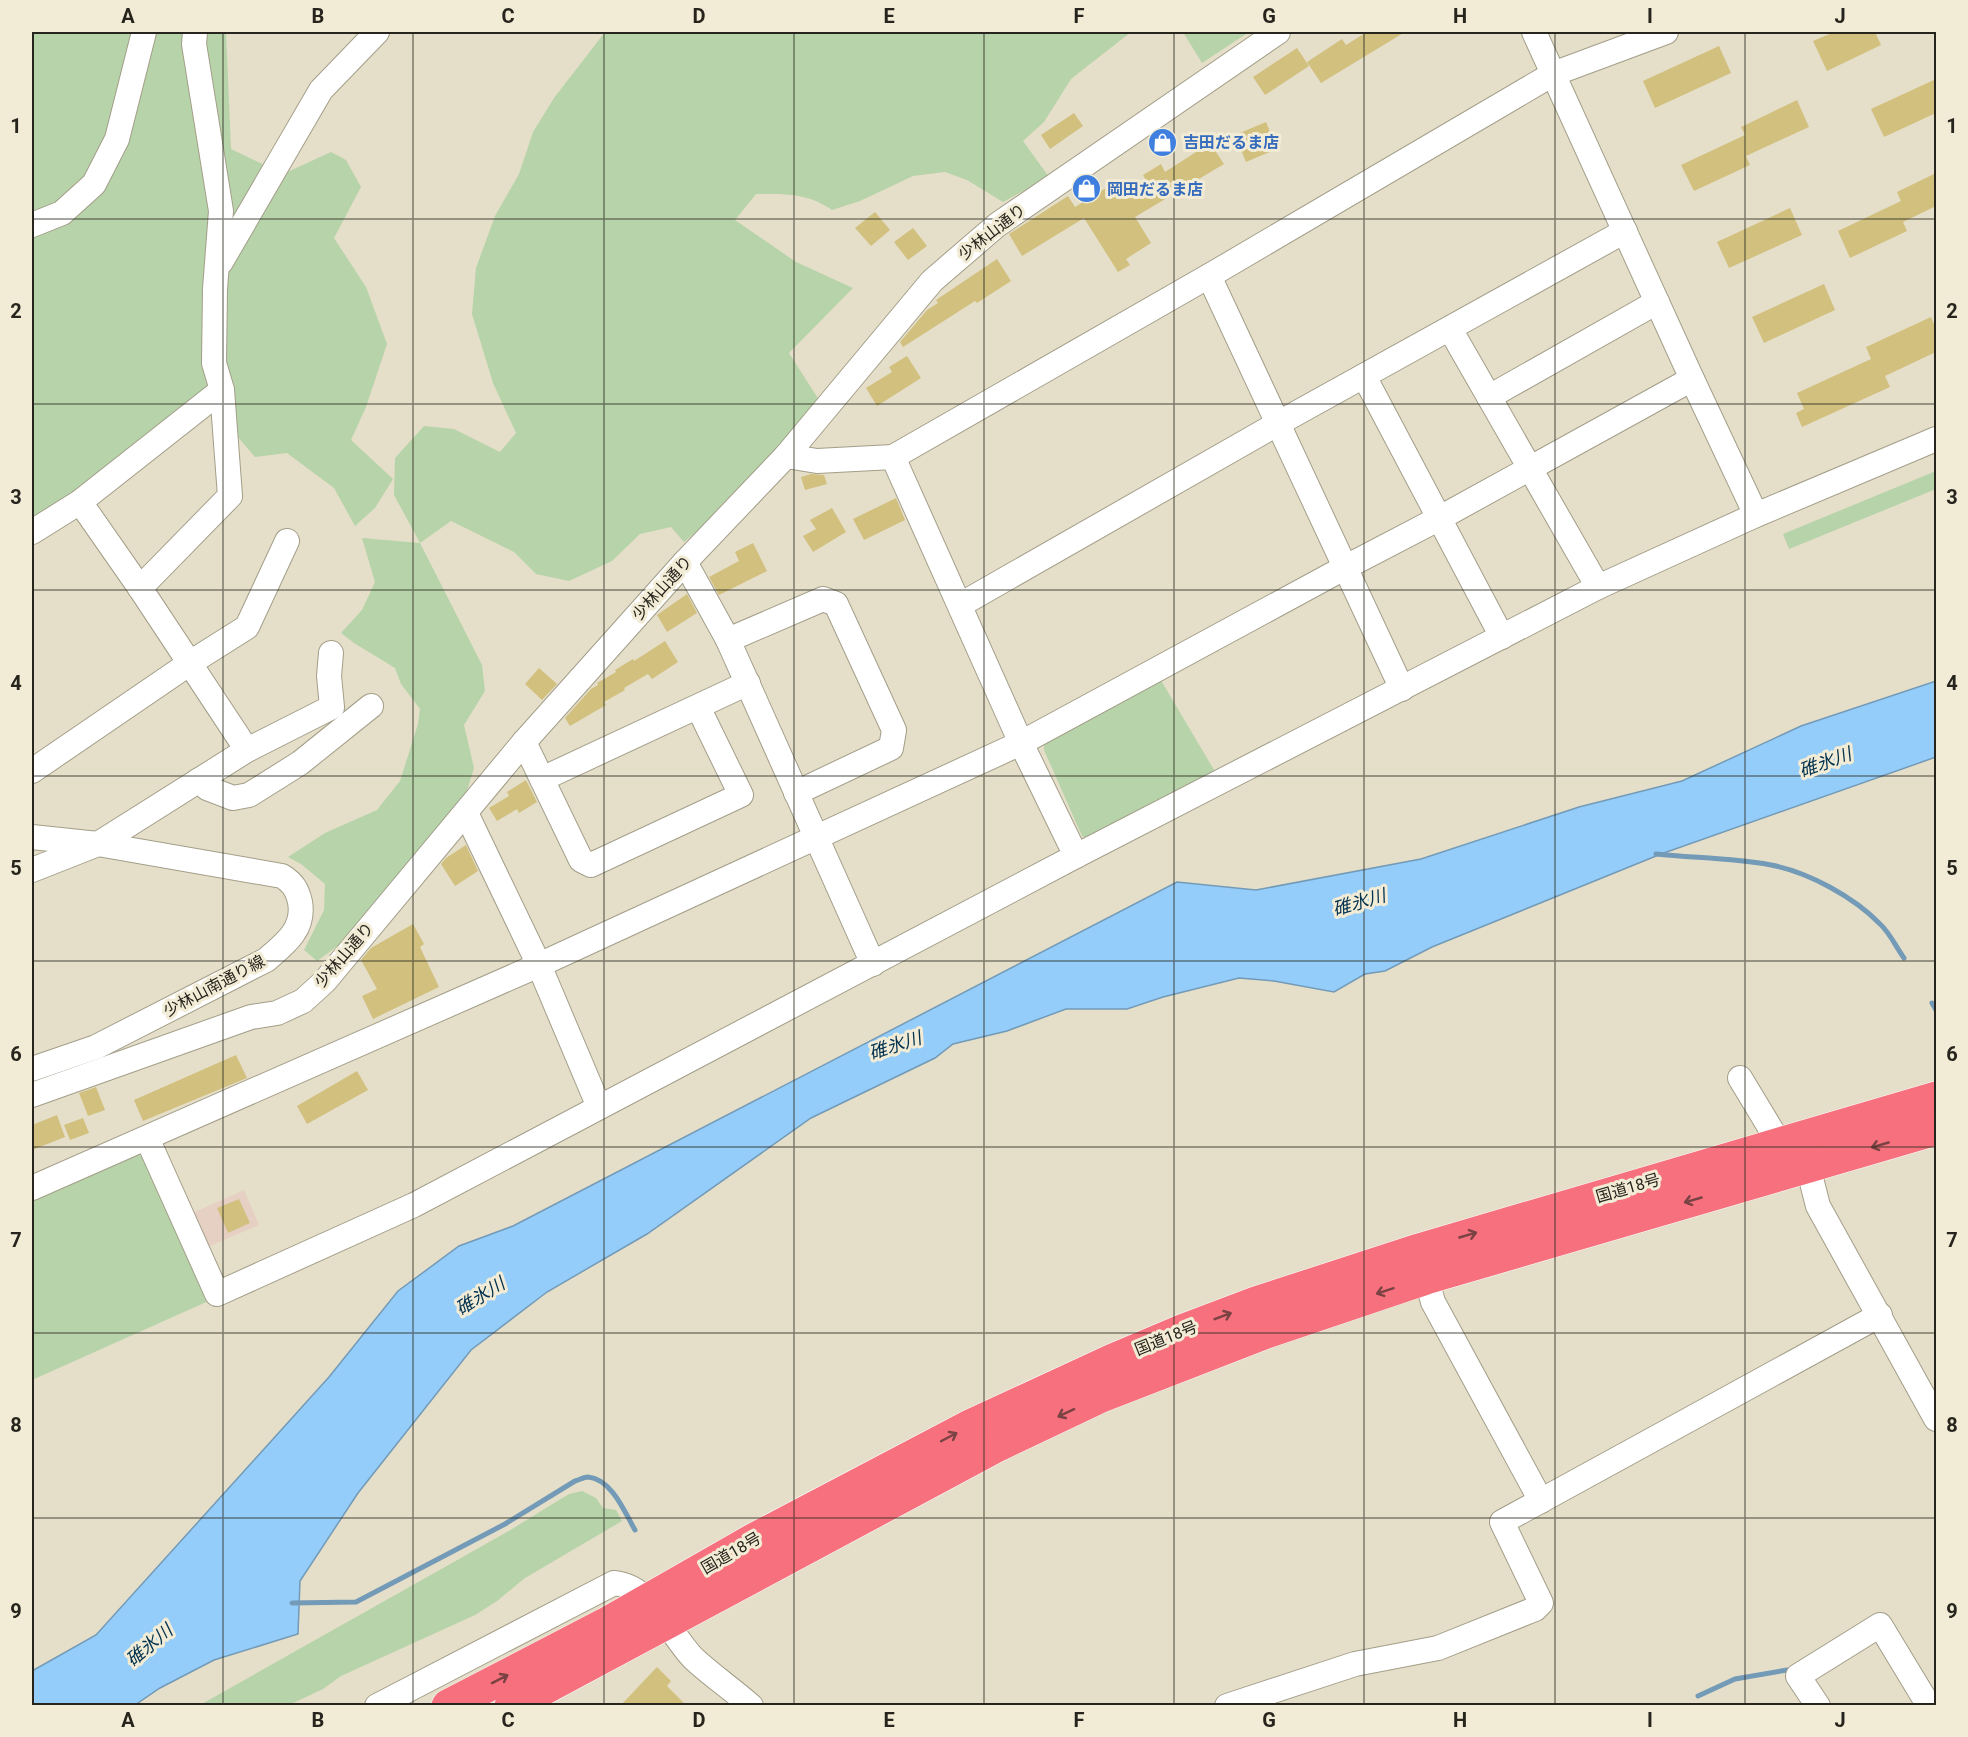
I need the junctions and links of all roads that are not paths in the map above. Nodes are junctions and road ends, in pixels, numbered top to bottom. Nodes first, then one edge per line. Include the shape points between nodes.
1 (144, 32) edge
2 (195, 32) edge
3 (377, 32) edge
4 (1278, 32) edge
5 (1534, 32) edge
6 (1666, 32) edge
7 (1553, 74) junction
8 (32, 225) edge
9 (1625, 231) junction
10 (218, 266) junction
11 (1209, 276) junction
12 (1657, 302) junction
13 (1450, 329) junction
14 (1364, 376) junction
15 (1692, 379) junction
16 (222, 390) junction
17 (1489, 397) junction
18 (1277, 424) junction
19 (1936, 439) edge
20 (786, 456) junction
21 (893, 457) junction
22 (1528, 468) junction
23 (80, 502) junction
24 (1756, 515) junction
25 (1438, 519) junction
26 (32, 532) edge
27 (287, 541) dead end
28 (686, 562) junction
29 (1344, 568) junction
30 (1598, 587) junction
31 (140, 588) junction
32 (960, 605) junction
33 (1502, 637) junction
34 (728, 640) junction
35 (331, 653) dead end
36 (190, 663) junction
37 (747, 683) junction
38 (1402, 689) junction
39 (371, 706) dead end
40 (698, 707) junction
41 (524, 742) junction
42 (1022, 743) junction
43 (247, 750) junction
44 (32, 771) edge
45 (542, 779) junction
46 (199, 780) junction
47 (796, 793) junction
48 (466, 813) junction
49 (32, 837) edge
50 (817, 837) junction
51 (98, 844) junction
52 (1076, 856) junction
53 (32, 870) edge
54 (873, 964) junction
55 (538, 965) junction
56 (32, 1070) edge
57 (1740, 1078) dead end
58 (32, 1095) edge
59 (1936, 1098) edge
60 (599, 1107) junction
61 (1936, 1129) edge
62 (147, 1138) junction
63 (1795, 1150) junction
64 (32, 1188) edge
65 (1423, 1264) junction
66 (1880, 1315) junction
67 (1195, 1358) junction
68 (1044, 1392) junction
69 (1936, 1419) edge
70 (926, 1483) junction
71 (1541, 1501) junction
72 (786, 1522) junction
73 (657, 1611) junction
74 (377, 1706) edge
75 (448, 1706) edge
76 (511, 1706) edge
77 (751, 1706) edge
78 (1227, 1706) edge
79 (1818, 1706) edge
80 (1929, 1706) edge

1 - 8 street via 117,140 94,184 62,213
2 - 10 street via 221,211
3 - 10 street via 321,90
4 - 20 street, 少林山通り via 972,246 932,281
5 - 7 street
6 - 7 street
7 - 9 street
7 - 11 street
9 - 12 street
9 - 13 street
10 - 16 street via 214,363
11 - 18 street
11 - 21 street
12 - 15 street
12 - 17 street
13 - 14 street
13 - 17 street
14 - 18 street
14 - 25 street
15 - 22 street
15 - 24 street
16 - 23 street
16 - 31 street via 230,496
17 - 22 street
18 - 29 street
18 - 32 street
19 - 24 street
20 - 21 street via 817,461
20 - 28 street, 少林山通り
21 - 32 street
22 - 25 street
22 - 30 street
23 - 26 street
23 - 31 street
24 - 30 street
25 - 29 street
25 - 33 street
27 - 36 street via 247,627
28 - 34 street
28 - 41 street, 少林山通り
29 - 38 street
29 - 42 street
30 - 33 street
31 - 36 street
32 - 42 street
33 - 38 street
34 - 37 street
34 - 47 street via 823,599 836,604 894,730 891,748
35 - 43 street via 332,707
36 - 43 street
36 - 44 street
37 - 40 street
37 - 47 street
38 - 52 street
39 - 46 street via 300,763 249,795 233,798 207,788
40 - 45 street
40 - 45 street via 741,795 591,866 581,860
41 - 45 street
41 - 48 street, 少林山通り
42 - 50 street
42 - 52 street
43 - 46 street
46 - 51 street
47 - 50 street
48 - 55 street
48 - 58 street, 少林山通り via 325,981 303,1001
49 - 51 street, 少林山南通り線
50 - 54 street
50 - 55 street
51 - 53 street
51 - 56 street, 少林山南通り線 via 282,876 292,882 297,892 301,913 298,928 267,960 96,1047
52 - 54 street
54 - 60 street
55 - 60 street
55 - 62 street
57 - 63 street via 1772,1131
59 - 63 highway, 国道18号
60 - 62 street via 414,1205 217,1294
61 -> 63 highway, 国道18号
62 - 64 street
63 - 65 highway, 国道18号
63 - 66 street via 1818,1206
65 -> 67 highway, 国道18号 via 1336,1307
68 -> 65 highway, 国道18号 via 1182,1331 1256,1304
65 - 71 street via 1433,1302
66 - 69 street
66 - 71 street
67 - 68 street via 1192,1348 1184,1346 1096,1383
67 -> 70 highway, 国道18号 via 1101,1396
72 -> 68 highway, 国道18号
70 - 72 street via 918,1470 912,1471 844,1508
70 - 73 highway, 国道18号
71 - 78 street via 1502,1522 1540,1603 1535,1609 1438,1648 1355,1664
72 - 73 highway, 国道18号
73 - 74 street via 632,1588 614,1583
75 -> 73 highway, 国道18号 via 606,1624
73 - 76 highway, 国道18号
73 - 77 street via 693,1657
79 - 80 street via 1798,1676 1880,1625

